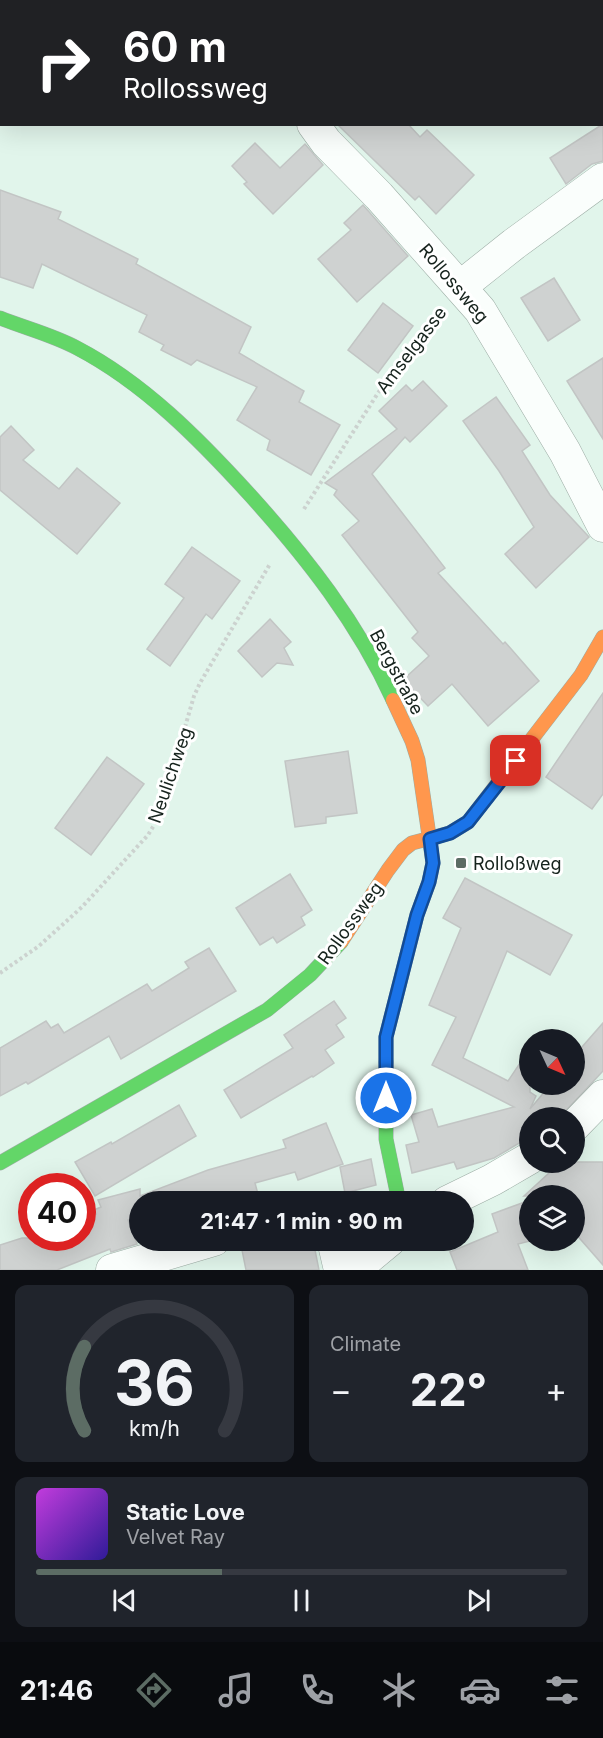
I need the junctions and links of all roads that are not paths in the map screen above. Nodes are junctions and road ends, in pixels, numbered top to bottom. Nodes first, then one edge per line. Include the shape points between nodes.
1 (314, 126) edge
2 (603, 179) edge
3 (460, 287) junction
4 (0, 318) edge
5 (603, 526) edge
6 (603, 637) edge
7 (430, 839) junction
8 (603, 1096) edge
9 (585, 1115) edge
10 (0, 1163) edge
11 (519, 1164) edge
12 (397, 1191) edge
13 (470, 1191) edge
14 (177, 1251) edge
15 (336, 1251) edge
16 (377, 1251) edge
17 (112, 1270) edge
18 (340, 1270) edge
19 (354, 1270) edge

1 - 3 street, Rollossweg
2 - 3 street
3 - 5 street, Rollossweg via 499,340
4 - 7 street, Bergstraße via 76,347 139,388 211,452 287,536 321,579 382,675 418,760
6 - 7 street, Rollossweg via 581,675 468,822
7 - 10 street, Rollossweg via 412,843 403,850 346,935 292,992
7 - 12 street, Bergstraße via 433,863 429,882 386,1037 386,1139
8 - 9 street
11 - 13 street
14 - 17 street
15 - 18 street
16 - 19 street

